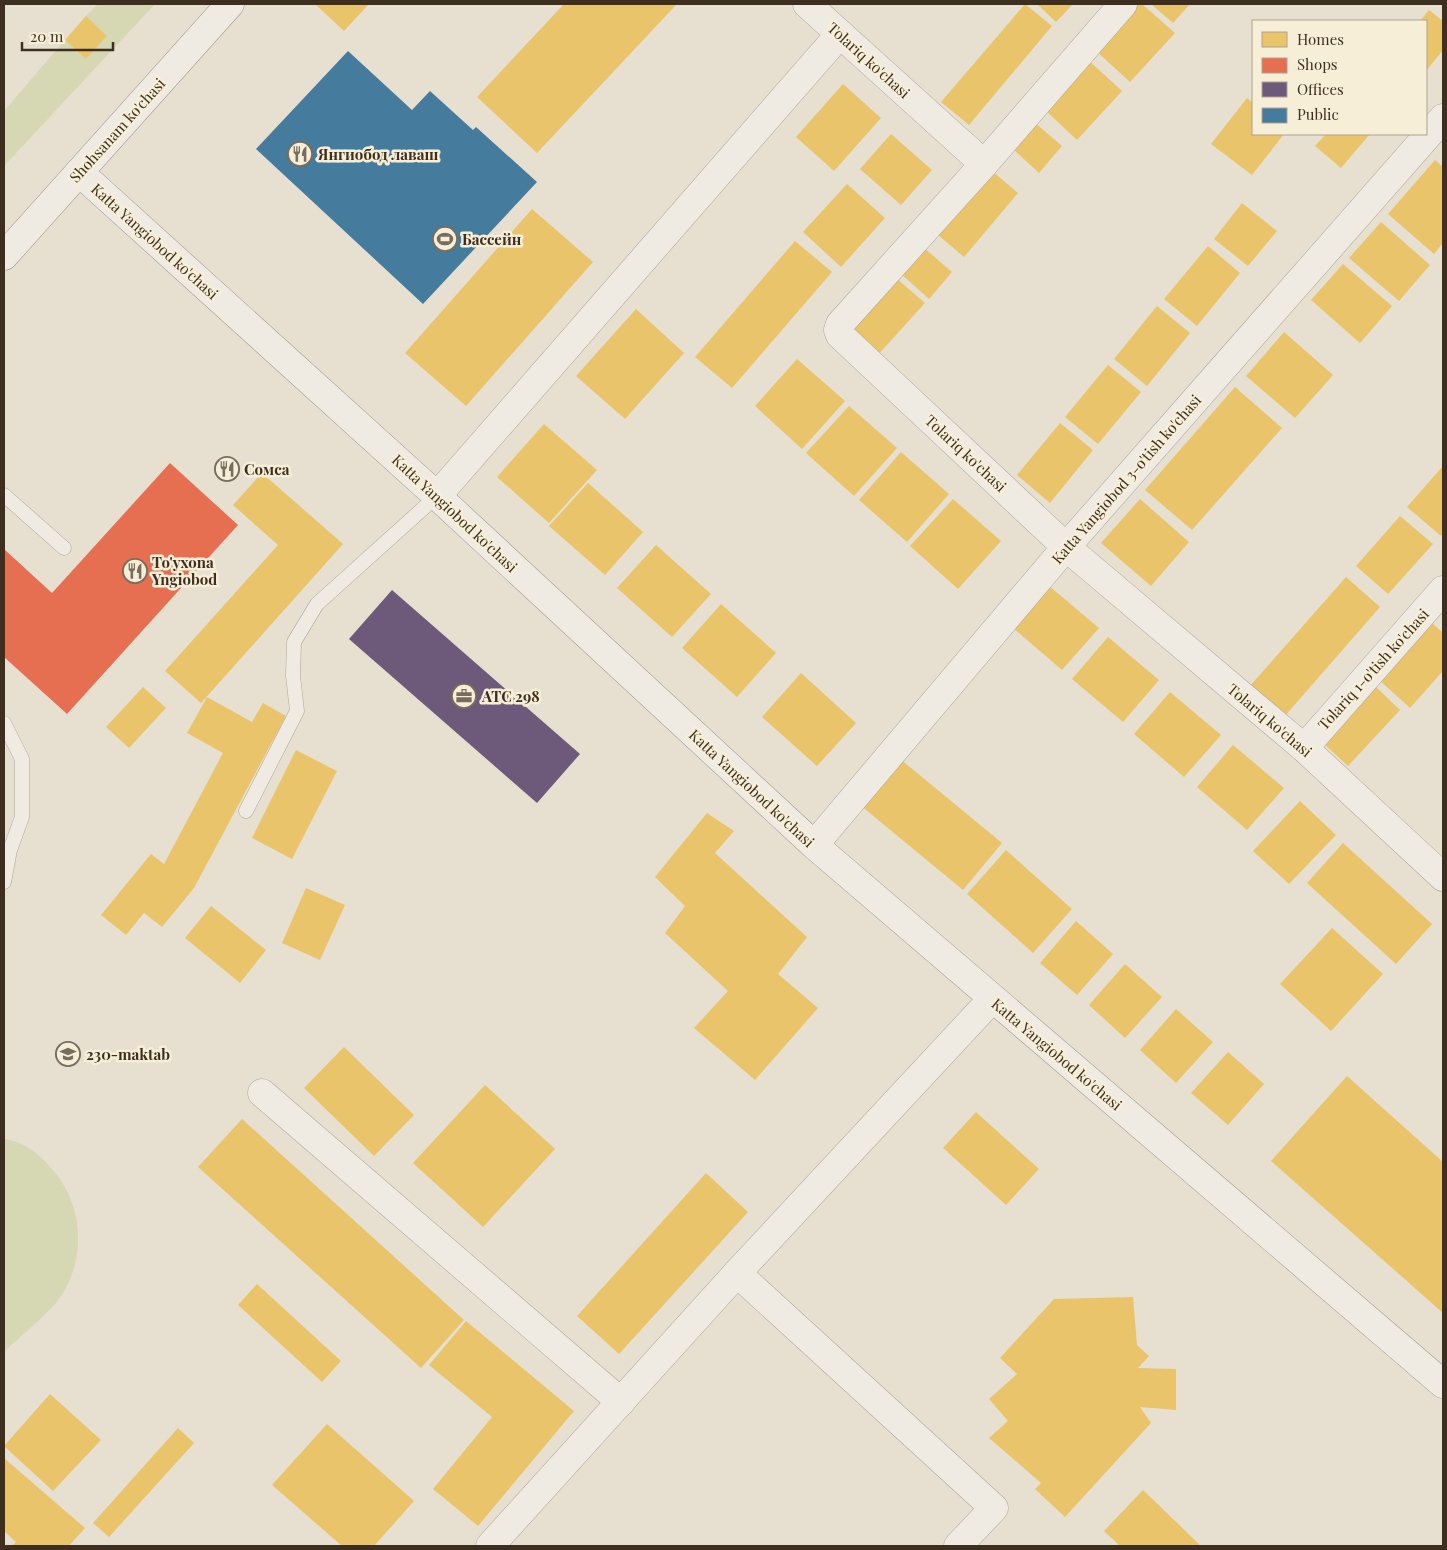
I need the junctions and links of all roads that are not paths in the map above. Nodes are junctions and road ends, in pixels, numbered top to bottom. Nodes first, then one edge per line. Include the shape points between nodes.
1 (230, 4) edge
2 (807, 4) edge
3 (1123, 4) edge
4 (840, 34) junction
5 (1443, 118) edge
6 (984, 164) junction
7 (79, 172) junction
8 (4, 256) edge
9 (4, 495) edge
10 (437, 496) junction
11 (1066, 547) junction
12 (64, 548) dead end
13 (1443, 590) edge
14 (4, 723) edge
15 (1304, 748) junction
16 (246, 811) dead end
17 (814, 845) junction
18 (1443, 877) edge
19 (4, 882) edge
20 (992, 999) junction
21 (262, 1094) dead end
22 (737, 1273) junction
23 (1443, 1384) edge
24 (620, 1402) junction
25 (490, 1546) edge
26 (958, 1546) edge

1 - 7 street, Shohsanam ko'chasi
2 - 4 street, Tolariq ko'chasi
3 - 6 street
4 - 6 street, Tolariq ko'chasi
4 - 10 street
5 - 11 street, Katta Yangiobod 3-o'tish ko'chasi
6 - 11 street, Tolariq ko'chasi via 838,330 840,336
7 - 8 street, Shohsanam ko'chasi
7 - 10 street, Katta Yangiobod ko'chasi
9 - 12 lane
10 - 16 lane via 317,604 294,642 296,711
10 - 17 street, Katta Yangiobod ko'chasi
11 - 15 street, Tolariq ko'chasi
11 - 17 street, Katta Yangiobod 3-o'tish ko'chasi
13 - 15 street, Tolariq 1-o'tish ko'chasi
14 - 19 lane via 22,759 22,817 10,850
15 - 18 street, Tolariq ko'chasi
17 - 20 street, Katta Yangiobod ko'chasi
20 - 22 street
20 - 23 street, Katta Yangiobod ko'chasi
21 - 24 street
22 - 24 street
22 - 26 street via 994,1508
24 - 25 street

